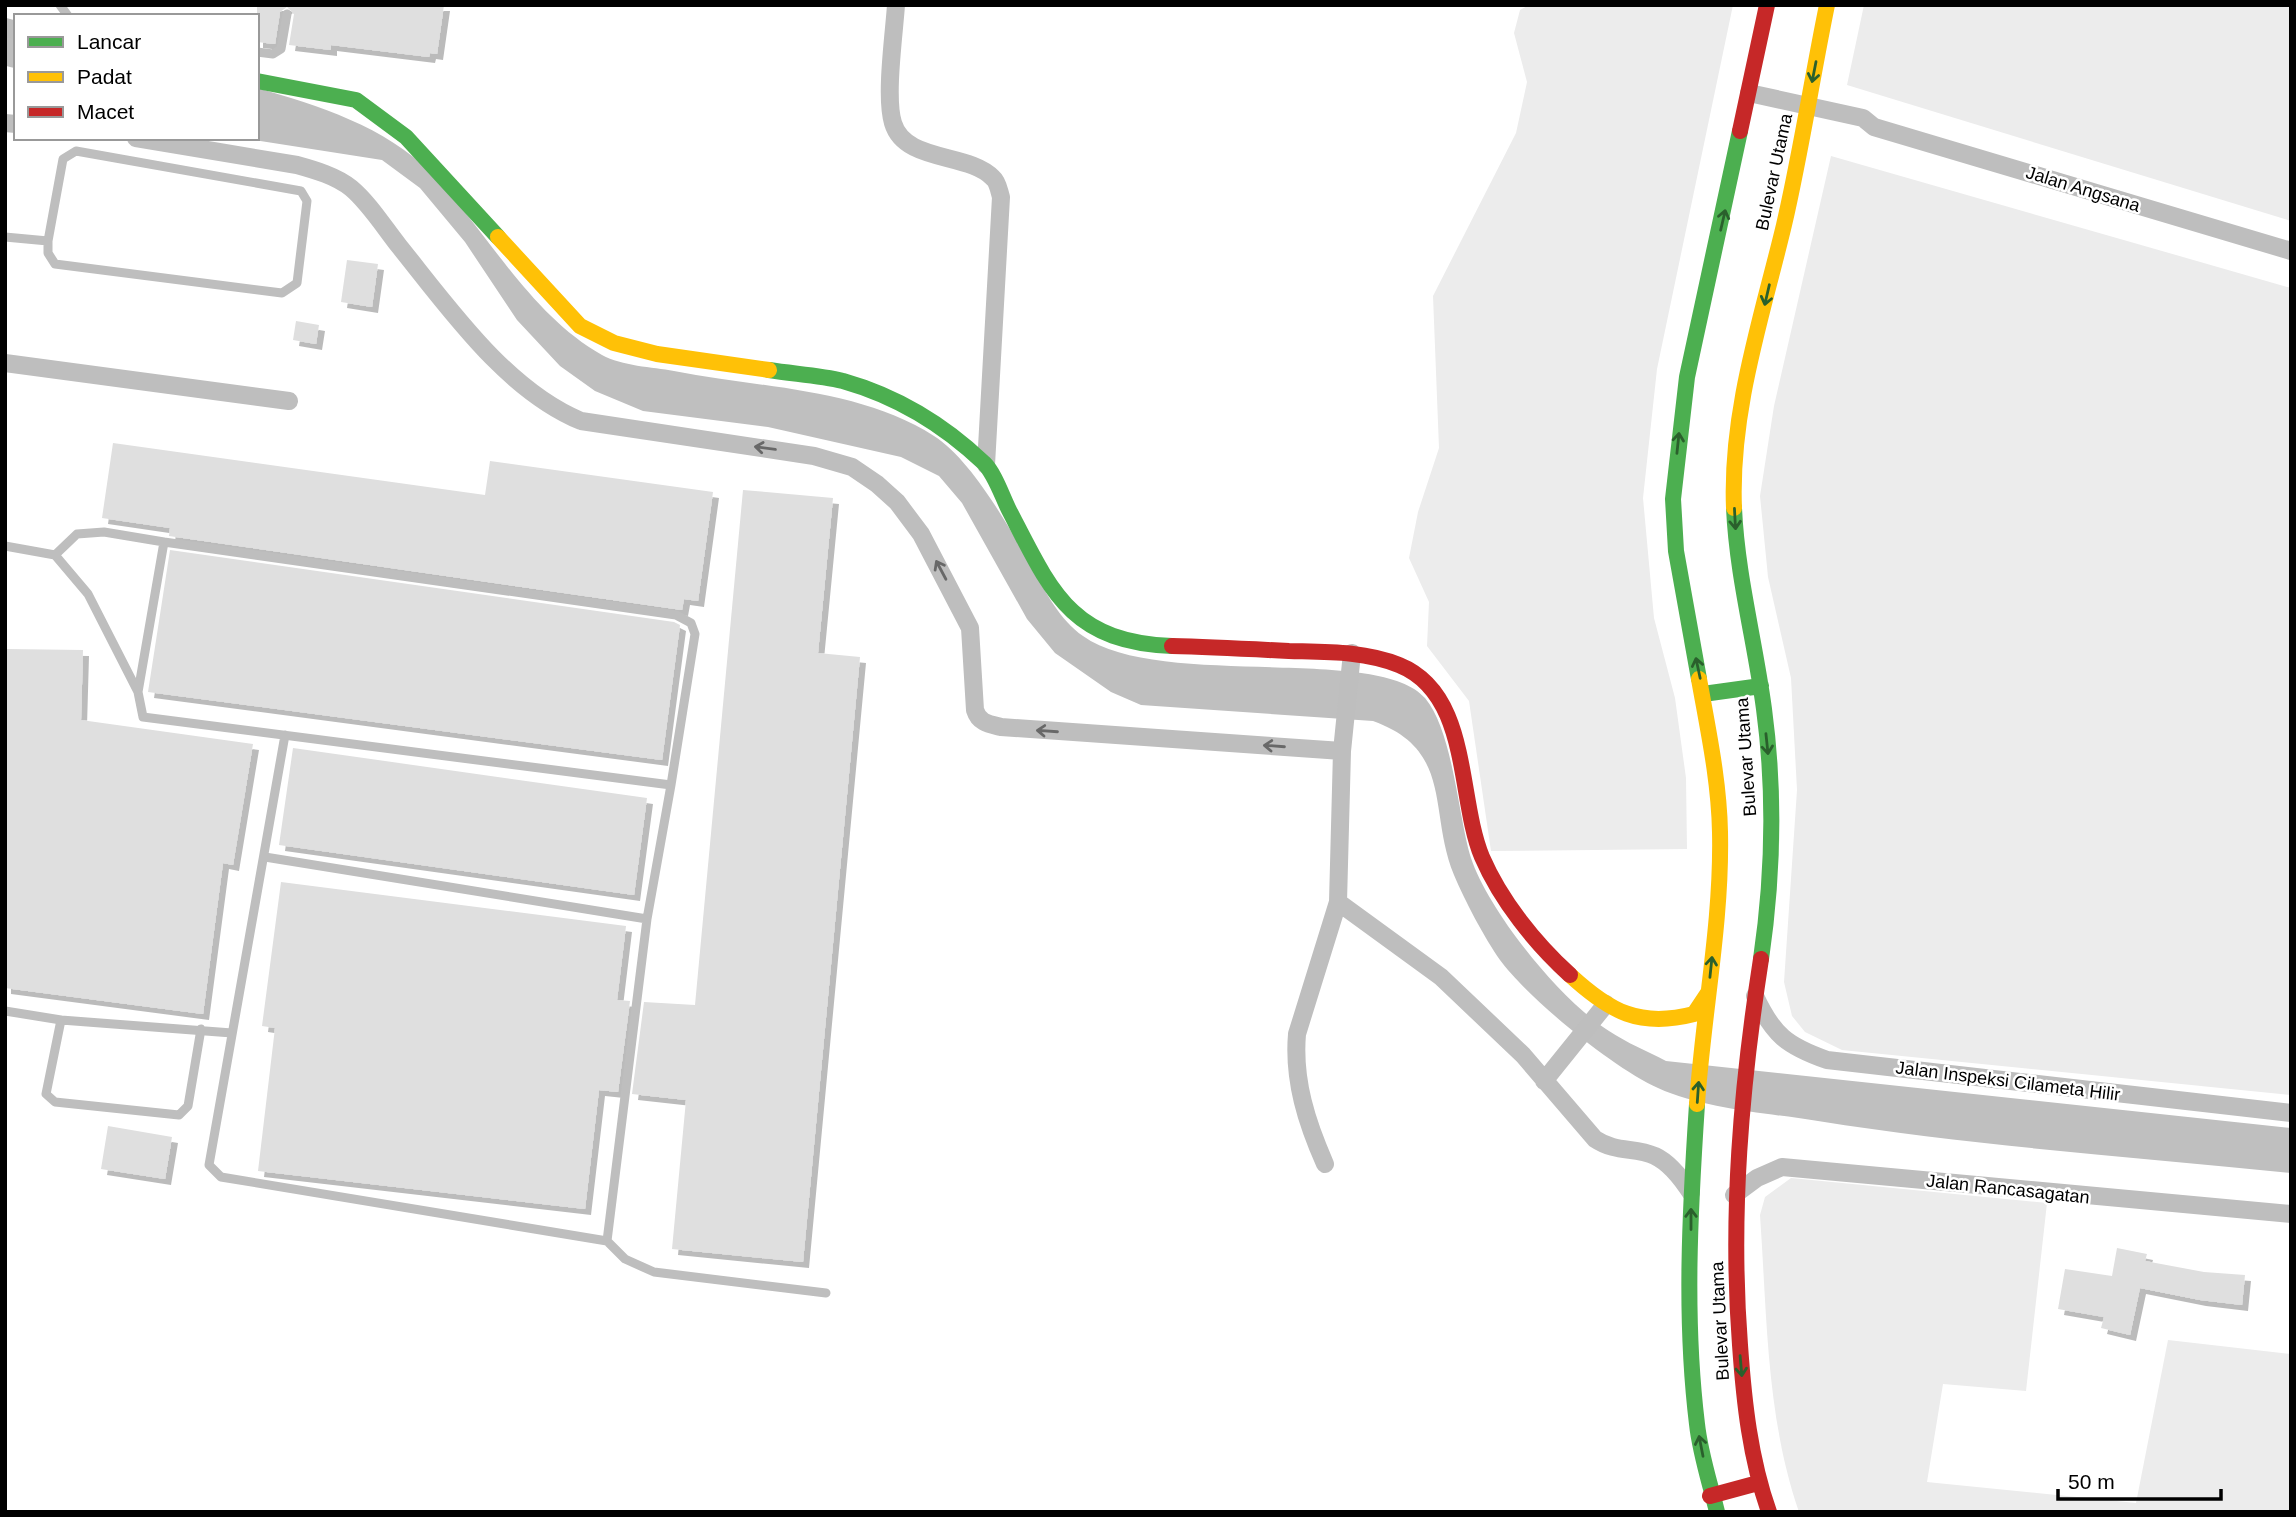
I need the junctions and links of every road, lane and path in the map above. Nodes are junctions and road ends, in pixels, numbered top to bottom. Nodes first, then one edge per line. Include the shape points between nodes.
1 (896, 5) edge
2 (1767, 5) edge
3 (1827, 5) edge
4 (287, 14) dead end
5 (259, 52) edge
6 (259, 81) edge
7 (1749, 93) junction
8 (1813, 109) junction
9 (148, 140) edge
10 (5, 237) edge
11 (48, 241) junction
12 (2291, 251) edge
13 (5, 363) edge
14 (289, 401) dead end
15 (986, 465) junction
16 (164, 542) junction
17 (5, 546) edge
18 (55, 555) junction
19 (1351, 661) junction
20 (1761, 686) junction
21 (138, 692) junction
22 (1703, 694) junction
23 (285, 735) junction
24 (1342, 751) junction
25 (671, 785) junction
26 (265, 857) junction
27 (1341, 905) junction
28 (647, 919) junction
29 (1708, 993) junction
30 (1755, 996) junction
31 (1601, 1010) junction
32 (5, 1011) edge
33 (61, 1020) junction
34 (201, 1029) junction
35 (232, 1033) junction
36 (1544, 1080) junction
37 (2291, 1113) edge
38 (1325, 1164) dead end
39 (1691, 1193) junction
40 (1734, 1195) junction
41 (2291, 1214) edge
42 (607, 1241) junction
43 (826, 1293) dead end
44 (1758, 1483) junction
45 (1710, 1496) junction
46 (1717, 1512) edge
47 (1769, 1512) edge

1 - 15 street via 890,111 896,132 912,145 984,170 995,179 1001,197
2 - 7 main road, Bulevar Utama
3 -> 8 main road, Bulevar Utama
4 - 5 lane via 281,49 273,54
6 - 15 main road via 356,100 406,136 580,326 614,343 657,355 842,381 878,392 916,409
7 - 8 street, Jalan Angsana
22 -> 7 main road, Bulevar Utama via 1676,551 1674,487 1687,377
8 - 12 street, Jalan Angsana via 1826,118 1874,127
8 -> 20 main road, Bulevar Utama via 1745,388 1736,448 1737,557
24 -> 9 street via 985,723 975,710 973,640 963,612 921,534 877,484 852,467 814,456 581,421 556,411 466,329 350,188 297,165
10 - 11 lane
11 - 11 lane via 63,159 76,151 301,191 307,201 297,283 282,293 55,264
13 - 14 street
15 - 19 main road via 1045,579 1077,618 1111,635 1149,645
16 - 18 lane via 104,532 78,534
16 - 21 lane
16 - 25 lane via 676,615 691,623 695,634
17 - 18 lane
18 - 21 lane via 88,594
19 - 24 street
19 - 31 main road via 1378,658 1410,670 1435,691 1455,742 1481,854 1499,890
20 - 22 main road
20 -> 30 main road, Bulevar Utama via 1770,773 1769,885
21 - 23 lane via 143,717
29 -> 22 main road, Bulevar Utama via 1720,833
23 - 25 lane
23 - 26 lane
24 - 27 street
25 - 28 lane
26 - 28 lane
26 - 35 lane
27 - 36 street via 1441,977
27 - 38 street via 1296,1047 1304,1115
28 - 42 lane
29 - 31 main road via 1694,1014 1669,1021
39 -> 29 main road, Bulevar Utama
30 - 37 street, Jalan Inspeksi Cilameta Hilir via 1768,1024 1794,1048 1827,1060
30 - 40 main road, Bulevar Utama
31 - 36 street
32 - 33 lane
33 - 34 lane
33 - 34 lane via 46,1094 49,1099 179,1115 188,1106
34 - 35 lane
35 - 42 lane via 208,1155 209,1165 221,1177
36 - 39 street via 1595,1139 1609,1149 1655,1156 1679,1175
45 -> 39 main road, Bulevar Utama via 1697,1425 1690,1305
40 - 41 street, Jalan Rancasagatan via 1782,1167
40 -> 44 main road, Bulevar Utama via 1744,1406
42 - 43 lane via 625,1259 654,1272
44 - 45 main road
44 - 47 main road, Bulevar Utama
45 - 46 main road, Bulevar Utama

